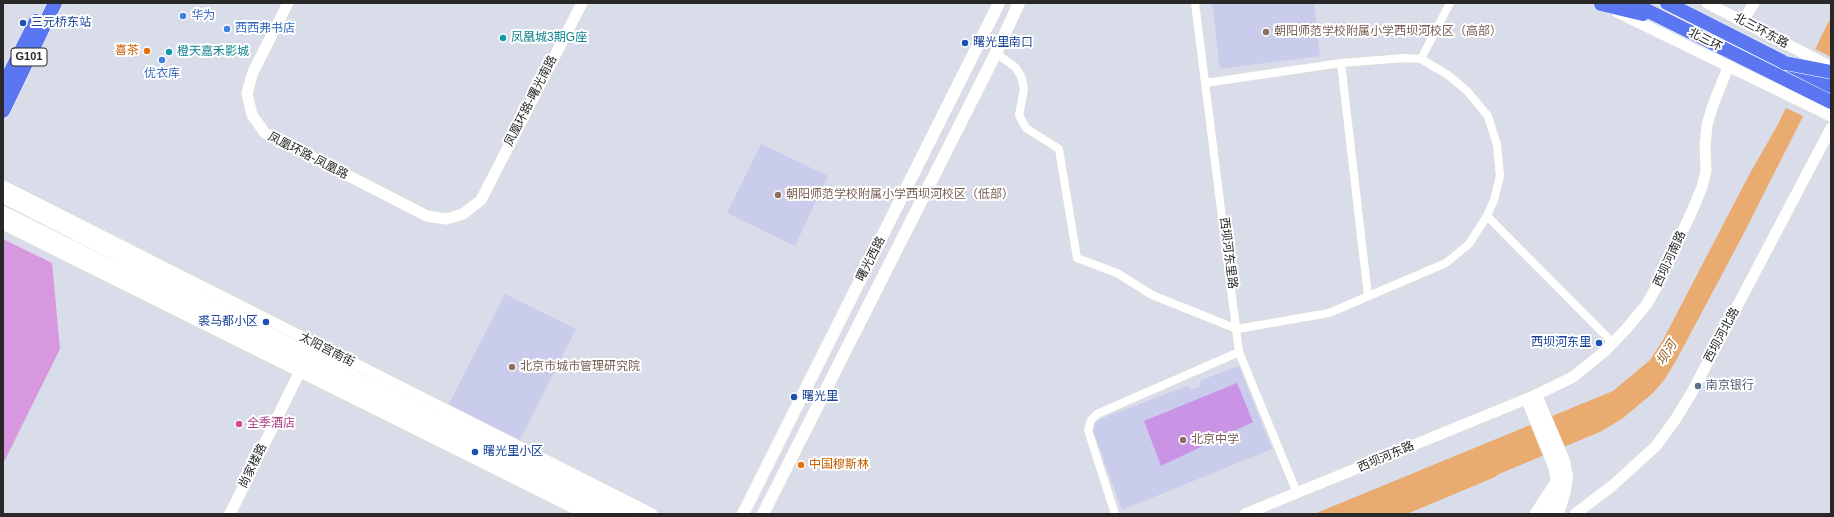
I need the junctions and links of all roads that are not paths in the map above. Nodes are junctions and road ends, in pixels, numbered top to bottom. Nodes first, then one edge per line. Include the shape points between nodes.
1 (45, 3) edge
2 (55, 3) edge
3 (288, 3) edge
4 (582, 3) edge
5 (999, 3) edge
6 (1019, 3) edge
7 (1195, 3) edge
8 (1450, 3) edge
9 (1632, 3) edge
10 (1667, 3) edge
11 (1707, 3) edge
12 (1754, 3) edge
13 (1599, 4) edge
14 (1664, 19) junction
15 (1743, 21) junction
16 (996, 53) junction
17 (1421, 59) junction
18 (1341, 63) junction
19 (1785, 63) junction
20 (1730, 65) junction
21 (1831, 67) edge
22 (1831, 72) edge
23 (1205, 82) junction
24 (1776, 82) junction
25 (1831, 86) edge
26 (3, 87) edge
27 (3, 111) edge
28 (1830, 111) edge
29 (1831, 128) edge
30 (3, 186) edge
31 (3, 197) edge
32 (481, 200) joint
33 (3, 212) edge
34 (1487, 216) junction
35 (3, 224) edge
36 (1368, 296) junction
37 (1237, 329) junction
38 (1613, 344) junction
39 (1239, 352) junction
40 (304, 363) junction
41 (1533, 402) junction
42 (1559, 464) junction
43 (1557, 480) junction
44 (1297, 493) junction
45 (1591, 501) junction
46 (230, 514) edge
47 (586, 514) edge
48 (608, 514) edge
49 (630, 514) edge
50 (652, 514) edge
51 (743, 514) edge
52 (763, 514) edge
53 (1115, 514) edge
54 (1245, 514) edge
55 (1535, 514) edge
56 (1549, 514) edge
57 (1558, 514) edge
58 (1575, 514) edge
59 (1582, 514) edge

1 - 26 highway, G101
2 - 27 highway, G101
3 - 32 street, 凤凰环路-凤凰路 via 253,72 247,92 252,115 265,134 427,216 446,219 463,214
4 - 32 street, 凤凰环路-曙光南路
5 - 51 main road, 曙光西路
6 - 16 main road, 曙光西路
7 - 23 street, 西坝河东里路
8 - 17 street
9 - 14 highway, 北三环
10 - 19 highway, 北三环
11 - 15 street, 北三环东路
12 - 15 street
13 - 14 highway
13 - 20 street
14 - 24 highway, 北三环
15 - 21 street, 北三环东路
16 - 37 street via 1015,67 1021,76 1024,89 1019,115 1026,128 1059,148 1077,258 1117,273 1152,296
16 - 52 main road, 曙光西路
17 - 18 street
17 - 34 street via 1448,75 1467,91 1488,116 1497,145 1500,176
18 - 23 street
18 - 36 street
19 - 22 highway, bridge
19 - 25 highway, 北三环, bridge
20 - 24 street
20 - 38 street, 西坝河南路 via 1712,105 1707,125 1706,171 1699,194 1648,304
23 - 37 street, 西坝河东里路
24 - 28 highway, 北三环
29 - 45 street, 西坝河北路 via 1675,420 1656,446 1612,486
30 - 50 street, 太阳宫南街
31 - 40 main road, 太阳宫南街
33 - 40 main road, 太阳宫南街
34 - 36 street via 1469,244 1446,263
34 - 38 street
35 - 40 street, 太阳宫南街
36 - 37 street via 1329,313
37 - 39 street, 西坝河东里路
38 - 41 street, 西坝河南路 via 1573,377
39 - 44 street, 西坝河东里路
39 - 53 street via 1097,414 1091,420 1088,430
40 - 46 street, 尚家楼路
40 - 47 street, 太阳宫南街
40 - 48 main road, 太阳宫南街
40 - 49 main road, 太阳宫南街
41 - 42 main road
41 - 44 street, 西坝河东路
42 - 43 main road
42 - 57 main road via 1567,477
43 - 55 street
43 - 56 main road
44 - 54 street, 西坝河东路
45 - 58 street, 西坝河北路
45 - 59 street

